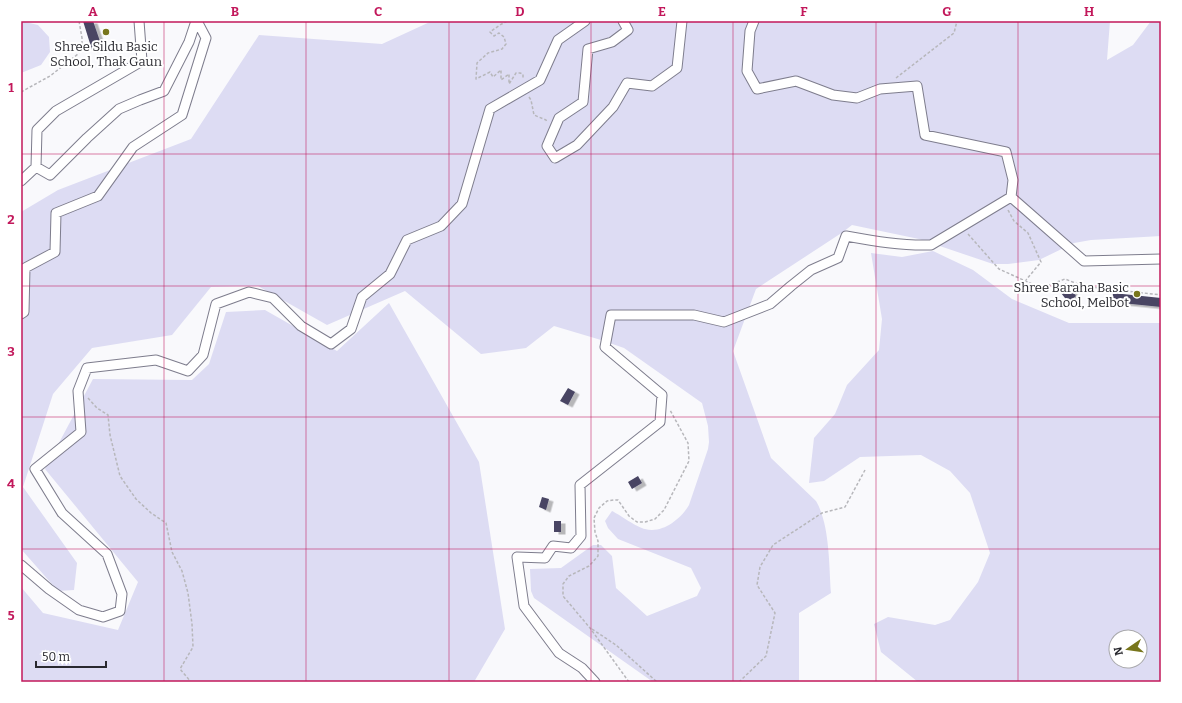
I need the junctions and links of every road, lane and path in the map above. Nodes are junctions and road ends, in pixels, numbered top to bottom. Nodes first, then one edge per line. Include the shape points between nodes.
1 (79, 21) edge
2 (139, 21) edge
3 (197, 21) edge
4 (507, 21) edge
5 (585, 21) edge
6 (623, 21) edge
7 (682, 21) edge
8 (754, 21) edge
9 (957, 21) edge
10 (524, 89) junction
11 (880, 89) junction
12 (21, 92) edge
13 (553, 132) junction
14 (36, 167) junction
15 (21, 181) edge
16 (1011, 196) junction
17 (961, 227) junction
18 (1161, 259) edge
19 (1025, 281) junction
20 (1161, 295) edge
21 (21, 314) edge
22 (662, 395) junction
23 (88, 398) dead end
24 (865, 470) dead end
25 (21, 565) edge
26 (590, 628) junction
27 (191, 682) edge
28 (595, 682) edge
29 (629, 682) edge
30 (657, 682) edge
31 (739, 682) edge

1 - 12 path via 82,48 78,54 50,76
2 - 14 street via 142,61 56,111 37,130
3 - 14 street via 164,91 120,109 50,175
3 - 21 street via 206,38 182,115 133,147 98,196 56,212 55,252 25,268 24,312
4 - 10 path via 490,32 494,36 499,33 504,37 506,44 502,49 488,53 477,63 476,79 490,72 493,76 501,70 501,80 509,74 509,84 516,73 520,73 523,74
5 - 10 street via 558,40 540,80
6 - 13 street via 628,30 612,42 588,49 583,102 559,118
7 - 13 street via 677,68 652,86 627,83 613,107 577,145 555,158 547,146
8 - 11 street via 750,31 747,71 757,89 796,81 833,95 857,98
9 - 11 path via 954,32
10 - 13 path via 531,100 534,114 546,120
10 - 25 street via 490,109 462,204 441,226 407,240 390,274 362,297 350,329 331,344 301,326 273,298 249,292 216,304 203,355 188,371 156,360 87,368 78,391 82,432 35,469 62,513 107,554 122,594 120,611 103,617 79,610
11 - 16 street via 916,86 925,135 1006,152 1013,180
14 - 15 street
16 - 17 street
16 - 18 street via 1084,261
16 - 19 path via 1008,210 1014,221 1028,233 1041,262
17 - 19 path via 999,268
17 - 22 street via 931,245 916,246 846,236 838,258 812,270 770,304 724,322 694,315 611,315 605,347
19 - 20 path via 1041,288 1065,279 1083,286
22 - 26 path via 688,443 689,461 664,510 655,519 637,522 618,500 607,501 599,508 594,518 598,556 589,566 569,576 563,584 563,596
22 - 28 street via 660,422 580,485 581,536 571,548 553,546 545,558 517,557 524,606 559,653 582,668
23 - 27 path via 108,415 120,476 136,499 166,524 172,552 182,571 188,593 193,647 180,669
24 - 31 path via 845,507 822,513 773,545 760,567 758,585 775,613 766,656
26 - 29 path
26 - 30 path via 616,645

